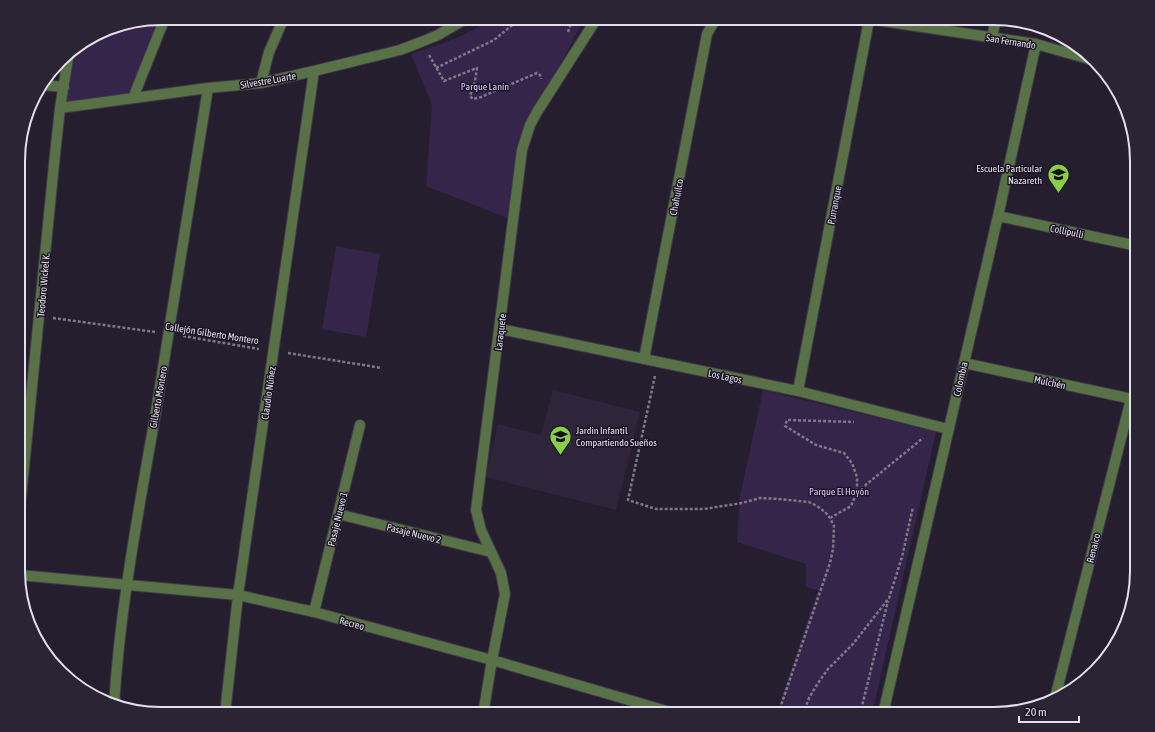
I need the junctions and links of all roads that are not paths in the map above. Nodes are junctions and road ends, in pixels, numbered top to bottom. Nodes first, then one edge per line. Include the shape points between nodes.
1 (162, 25) edge
2 (281, 25) edge
3 (455, 25) edge
4 (593, 25) edge
5 (712, 25) edge
6 (864, 25) edge
7 (905, 25) edge
8 (995, 25) edge
9 (992, 38) junction
10 (1036, 44) junction
11 (1081, 57) edge
12 (68, 62) edge
13 (314, 71) junction
14 (262, 83) junction
15 (48, 86) edge
16 (64, 87) junction
17 (208, 88) junction
18 (133, 98) junction
19 (60, 108) junction
20 (998, 216) junction
21 (1130, 244) edge
22 (500, 329) junction
23 (644, 359) junction
24 (964, 363) junction
25 (798, 391) junction
26 (1130, 399) edge
27 (1130, 415) edge
28 (360, 425) dead end
29 (948, 429) junction
30 (25, 460) edge
31 (338, 514) junction
32 (491, 552) junction
33 (25, 575) edge
34 (126, 584) junction
35 (238, 595) junction
36 (314, 612) junction
37 (492, 660) junction
38 (1057, 692) edge
39 (114, 698) edge
40 (226, 707) edge
41 (484, 707) edge
42 (653, 707) edge
43 (885, 707) edge

1 - 18 street
2 - 14 street via 269,52
3 - 13 street, Silvestre Luarte via 438,35 400,50
4 - 22 street, Laraquete via 530,125 522,150
5 - 23 street, Chahuilco via 707,34
6 - 25 street, Purranque
7 - 9 street, San Fernando
8 - 9 street
9 - 10 street, San Fernando
10 - 11 street, San Fernando
10 - 20 street, Colombia
12 - 16 street, Teodoro Wickel K.
13 - 14 street, Silvestre Luarte
13 - 35 street, Claudio Núñez
14 - 17 street, Silvestre Luarte
15 - 16 street
16 - 19 street, Teodoro Wickel K.
17 - 18 street, Silvestre Luarte
17 - 34 street, Gilberto Montero
18 - 19 street, Silvestre Luarte
19 - 30 street, Teodoro Wickel K.
20 - 21 street, Collipulli
20 - 24 street, Colombia
22 - 23 street, Los Lagos
22 - 32 street, Laraquete via 476,510 481,530
23 - 25 street, Los Lagos
24 - 26 street, Mulchén
24 - 29 street, Colombia
25 - 29 street, Los Lagos
27 - 38 street, Renaico
28 - 31 street, Pasaje Nuevo 1
29 - 43 street, Colombia
31 - 32 street, Pasaje Nuevo 2
31 - 36 street, Pasaje Nuevo 1
32 - 37 street, Laraquete via 501,573 506,594
33 - 34 street, Recreo
34 - 35 street, Recreo
34 - 39 street, Gilberto Montero
35 - 36 street, Recreo
35 - 40 street, Claudio Núñez
36 - 37 street, Recreo
37 - 41 street
37 - 42 street, Recreo

